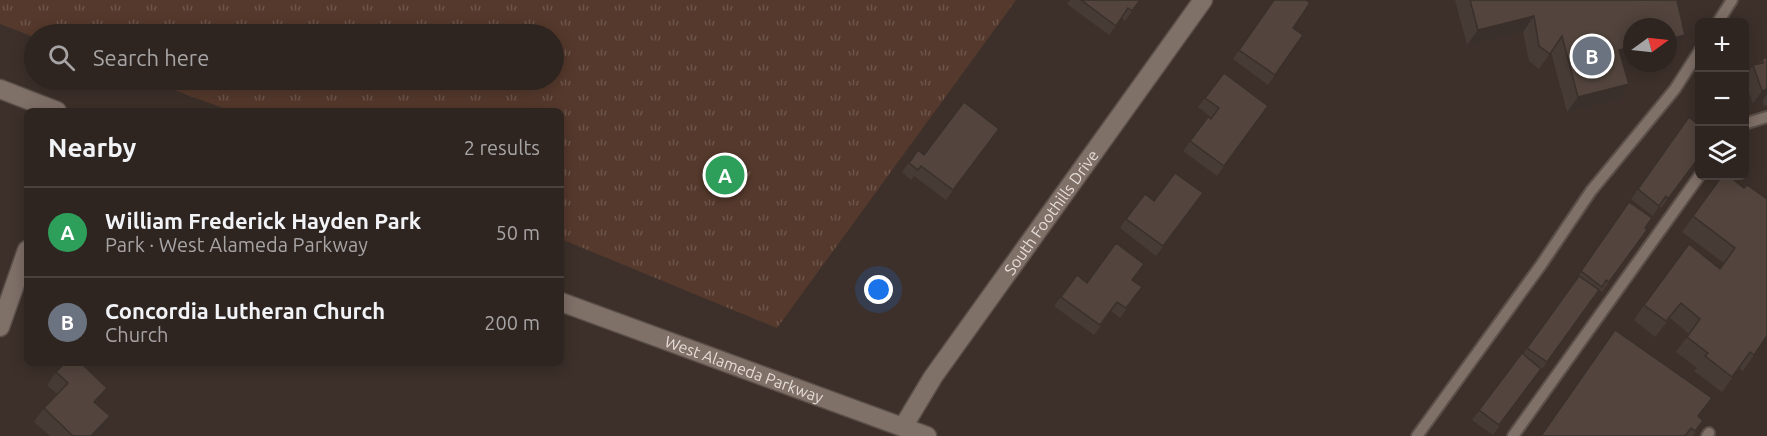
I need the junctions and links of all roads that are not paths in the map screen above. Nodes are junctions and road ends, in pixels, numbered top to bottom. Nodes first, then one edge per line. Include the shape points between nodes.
1 (1203, 0) edge
2 (1732, 0) edge
3 (1721, 18) edge
4 (1695, 59) edge
5 (0, 89) edge
6 (49, 108) edge
7 (1767, 117) edge
8 (1749, 122) edge
9 (1696, 180) edge
10 (24, 259) edge
11 (564, 303) edge
12 (0, 327) edge
13 (903, 427) junction
14 (927, 436) edge
15 (1417, 436) edge
16 (1513, 436) edge

1 - 13 street, South Foothills Drive via 933,377
2 - 3 lane
4 - 15 lane via 1675,89 1591,191
5 - 6 street
7 - 8 lane
9 - 16 lane
10 - 12 street
11 - 13 street, West Alameda Parkway
13 - 14 street, West Alameda Parkway

